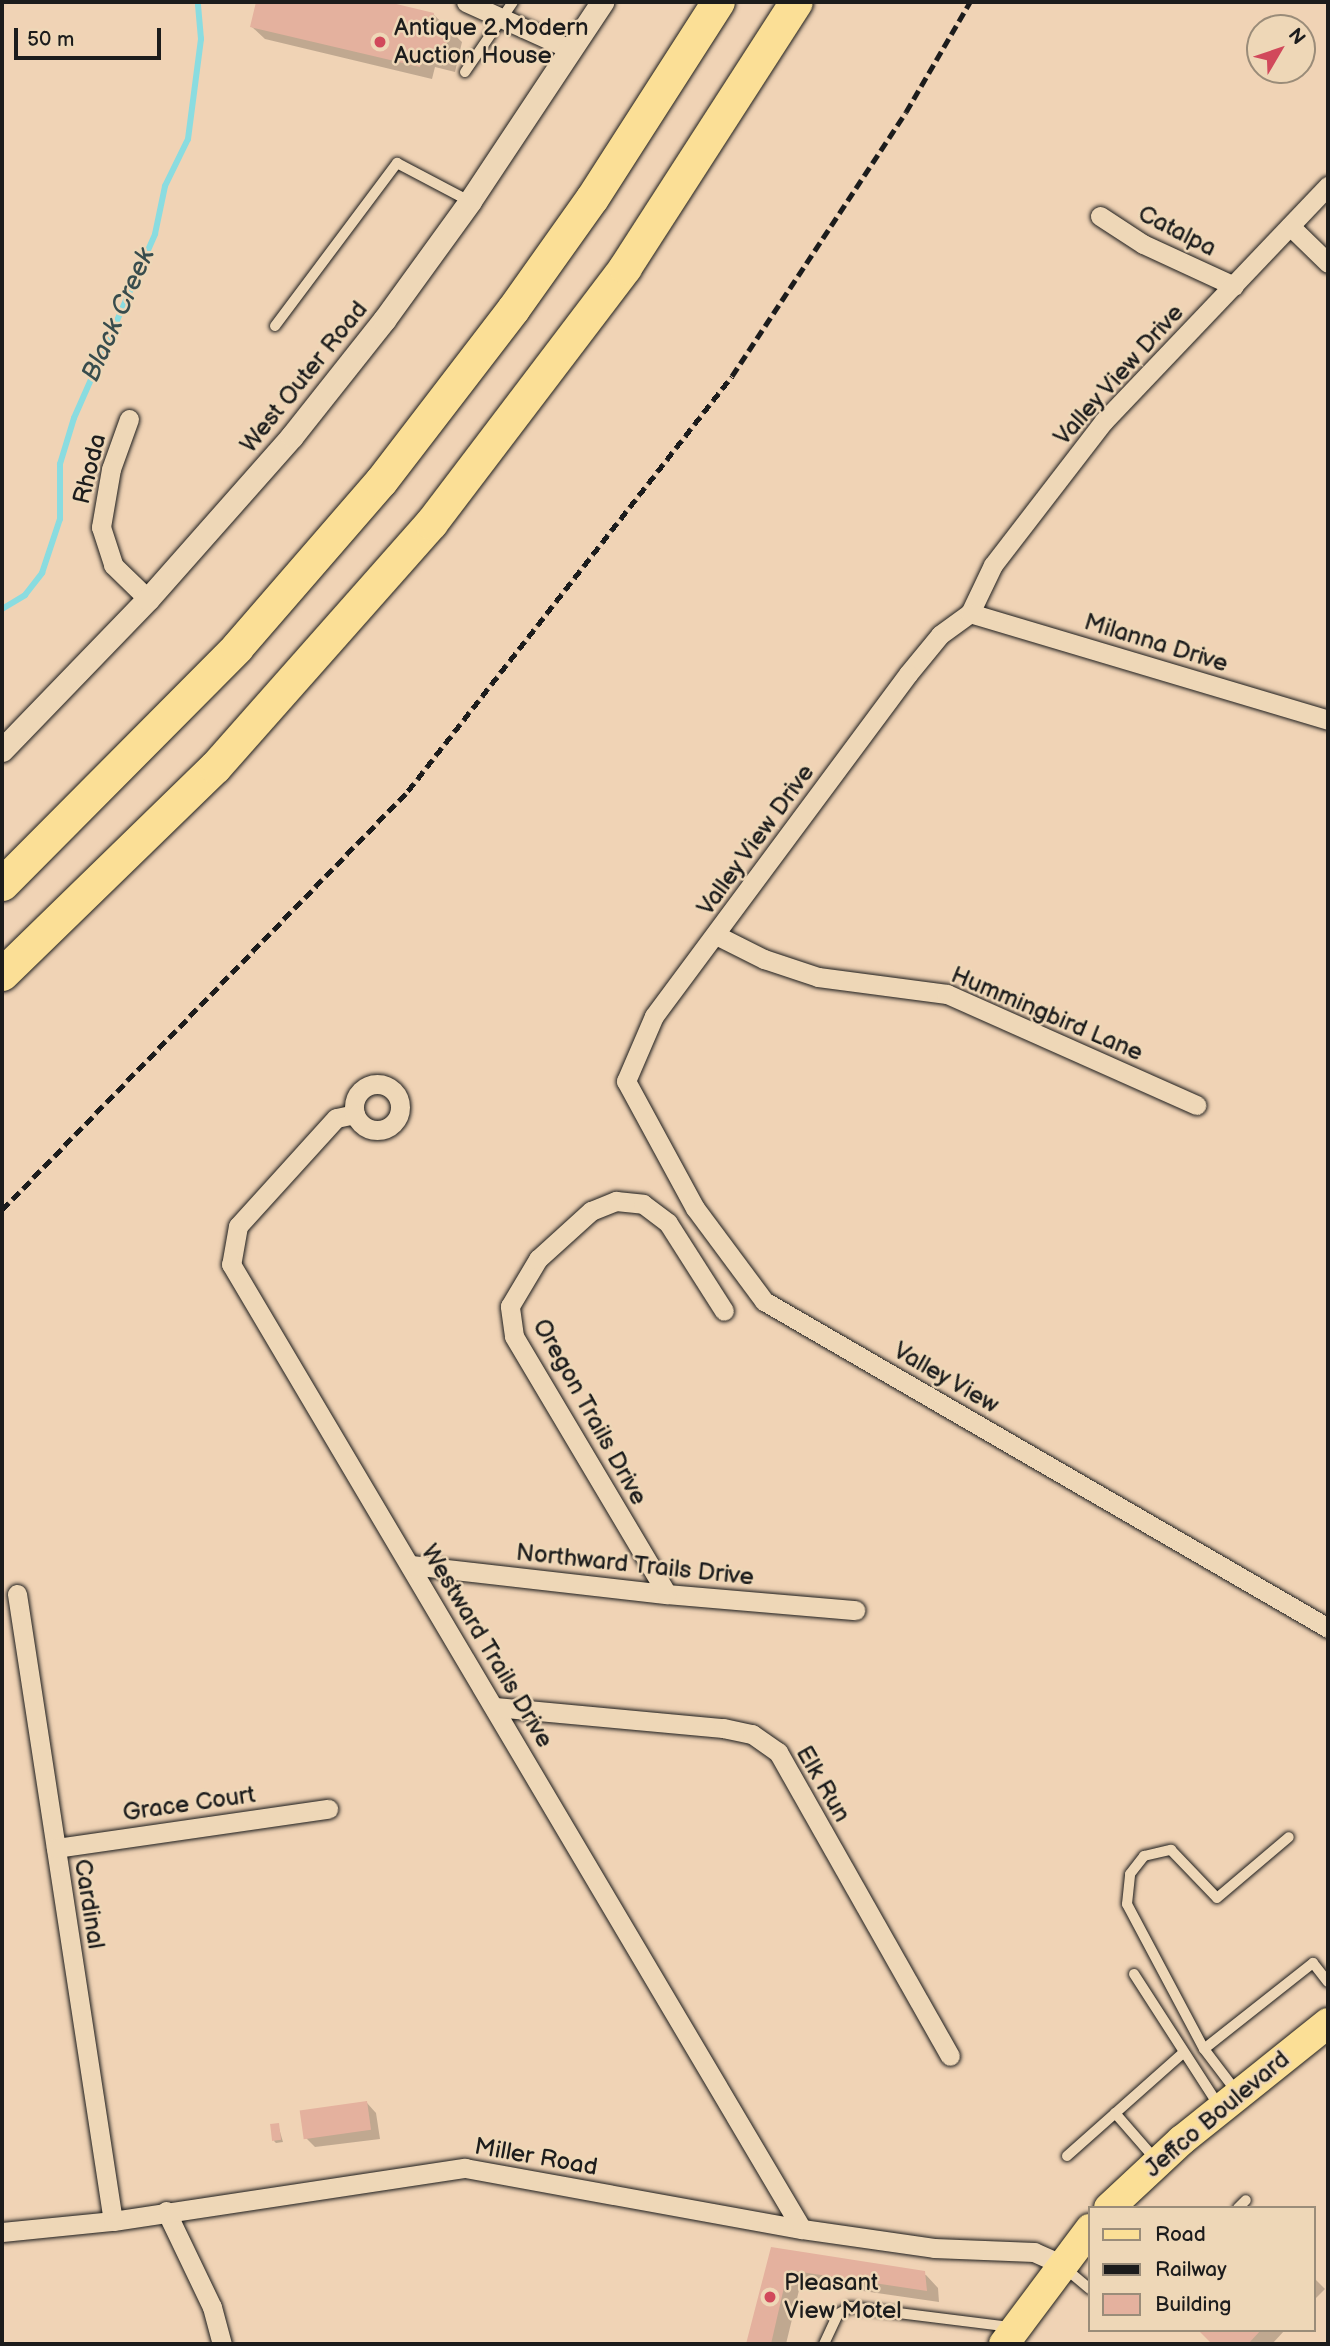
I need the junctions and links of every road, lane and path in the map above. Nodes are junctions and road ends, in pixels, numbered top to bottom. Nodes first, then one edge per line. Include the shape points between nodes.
1 (466, 2) edge
2 (602, 2) edge
3 (718, 2) edge
4 (796, 2) edge
5 (509, 9) edge
6 (572, 50) junction
7 (465, 72) dead end
8 (1328, 187) edge
9 (470, 201) junction
10 (1101, 216) dead end
11 (1290, 226) junction
12 (1328, 263) edge
13 (1234, 286) junction
14 (275, 326) dead end
15 (129, 419) dead end
16 (148, 598) junction
17 (970, 613) junction
18 (1328, 720) edge
19 (2, 750) edge
20 (2, 884) edge
21 (716, 935) junction
22 (2, 974) edge
23 (625, 1081) joint
24 (1196, 1105) dead end
25 (355, 1114) dead end
26 (724, 1311) dead end
27 (411, 1565) junction
28 (17, 1594) dead end
29 (667, 1594) junction
30 (855, 1610) dead end
31 (1328, 1629) edge
32 (495, 1707) junction
33 (328, 1809) dead end
34 (1289, 1838) dead end
35 (56, 1848) junction
36 (1134, 1975) dead end
37 (1328, 1982) edge
38 (1328, 2023) edge
39 (1205, 2049) junction
40 (1182, 2054) junction
41 (950, 2056) dead end
42 (1230, 2102) junction
43 (1115, 2113) junction
44 (1066, 2156) dead end
45 (1157, 2162) junction
46 (1111, 2206) edge
47 (166, 2211) junction
48 (113, 2221) junction
49 (802, 2229) junction
50 (1088, 2231) edge
51 (2, 2232) edge
52 (1060, 2264) junction
53 (1088, 2287) edge
54 (1009, 2336) edge
55 (222, 2344) edge
56 (824, 2344) edge

1 - 5 street
2 - 6 street, West Outer Road
3 - 20 highway via 584,209 380,481 219,666
4 - 22 highway via 625,267 431,523 225,757
5 - 6 street
5 - 7 lane
6 - 9 street, West Outer Road
8 - 11 street, Valley View Drive
9 - 14 lane via 397,163
9 - 16 street, West Outer Road via 292,436
10 - 13 street, Catalpa via 1143,244
11 - 12 street
11 - 13 street, Valley View Drive
13 - 17 street, Valley View Drive via 1104,421 993,565
15 - 16 street, Rhoda via 111,469 101,527 113,565
16 - 19 street, West Outer Road
17 - 18 street, Milanna Drive
17 - 21 street, Valley View Drive via 940,635
21 - 23 street, Valley View Drive via 654,1016
21 - 24 street, Hummingbird Lane via 764,959 818,977 947,994
23 - 31 street, Valley View via 695,1208 764,1301
25 - 27 street, Westward Trails Drive via 337,1118 238,1226 231,1264
26 - 29 street, Oregon Trails Drive via 667,1223 643,1204 616,1201 591,1211 538,1259 510,1307 514,1336
27 - 29 street, Northward Trails Drive
27 - 32 street, Westward Trails Drive
28 - 35 street, Cardinal
29 - 30 street, Northward Trails Drive
32 - 41 street, Elk Run via 723,1728 752,1734 778,1752
32 - 49 street, Westward Trails Drive
33 - 35 street, Grace Court
34 - 39 lane via 1217,1898 1171,1850 1144,1856 1130,1874 1127,1904
35 - 48 street, Cardinal
36 - 40 lane
37 - 39 lane via 1313,1963
38 - 42 main road, Jeffco Boulevard
39 - 42 lane
40 - 42 lane
40 - 43 lane
42 - 45 main road, Jeffco Boulevard
43 - 44 lane
43 - 45 lane
45 - 46 main road, Jeffco Boulevard
47 - 48 street, Miller Road
47 - 49 street, Miller Road via 465,2168
47 - 55 street via 212,2307
48 - 51 street, Miller Road
49 - 52 street, Miller Road via 934,2248 1034,2252
50 - 52 main road
52 - 53 lane
52 - 54 main road
54 - 56 lane via 850,2308 838,2314

